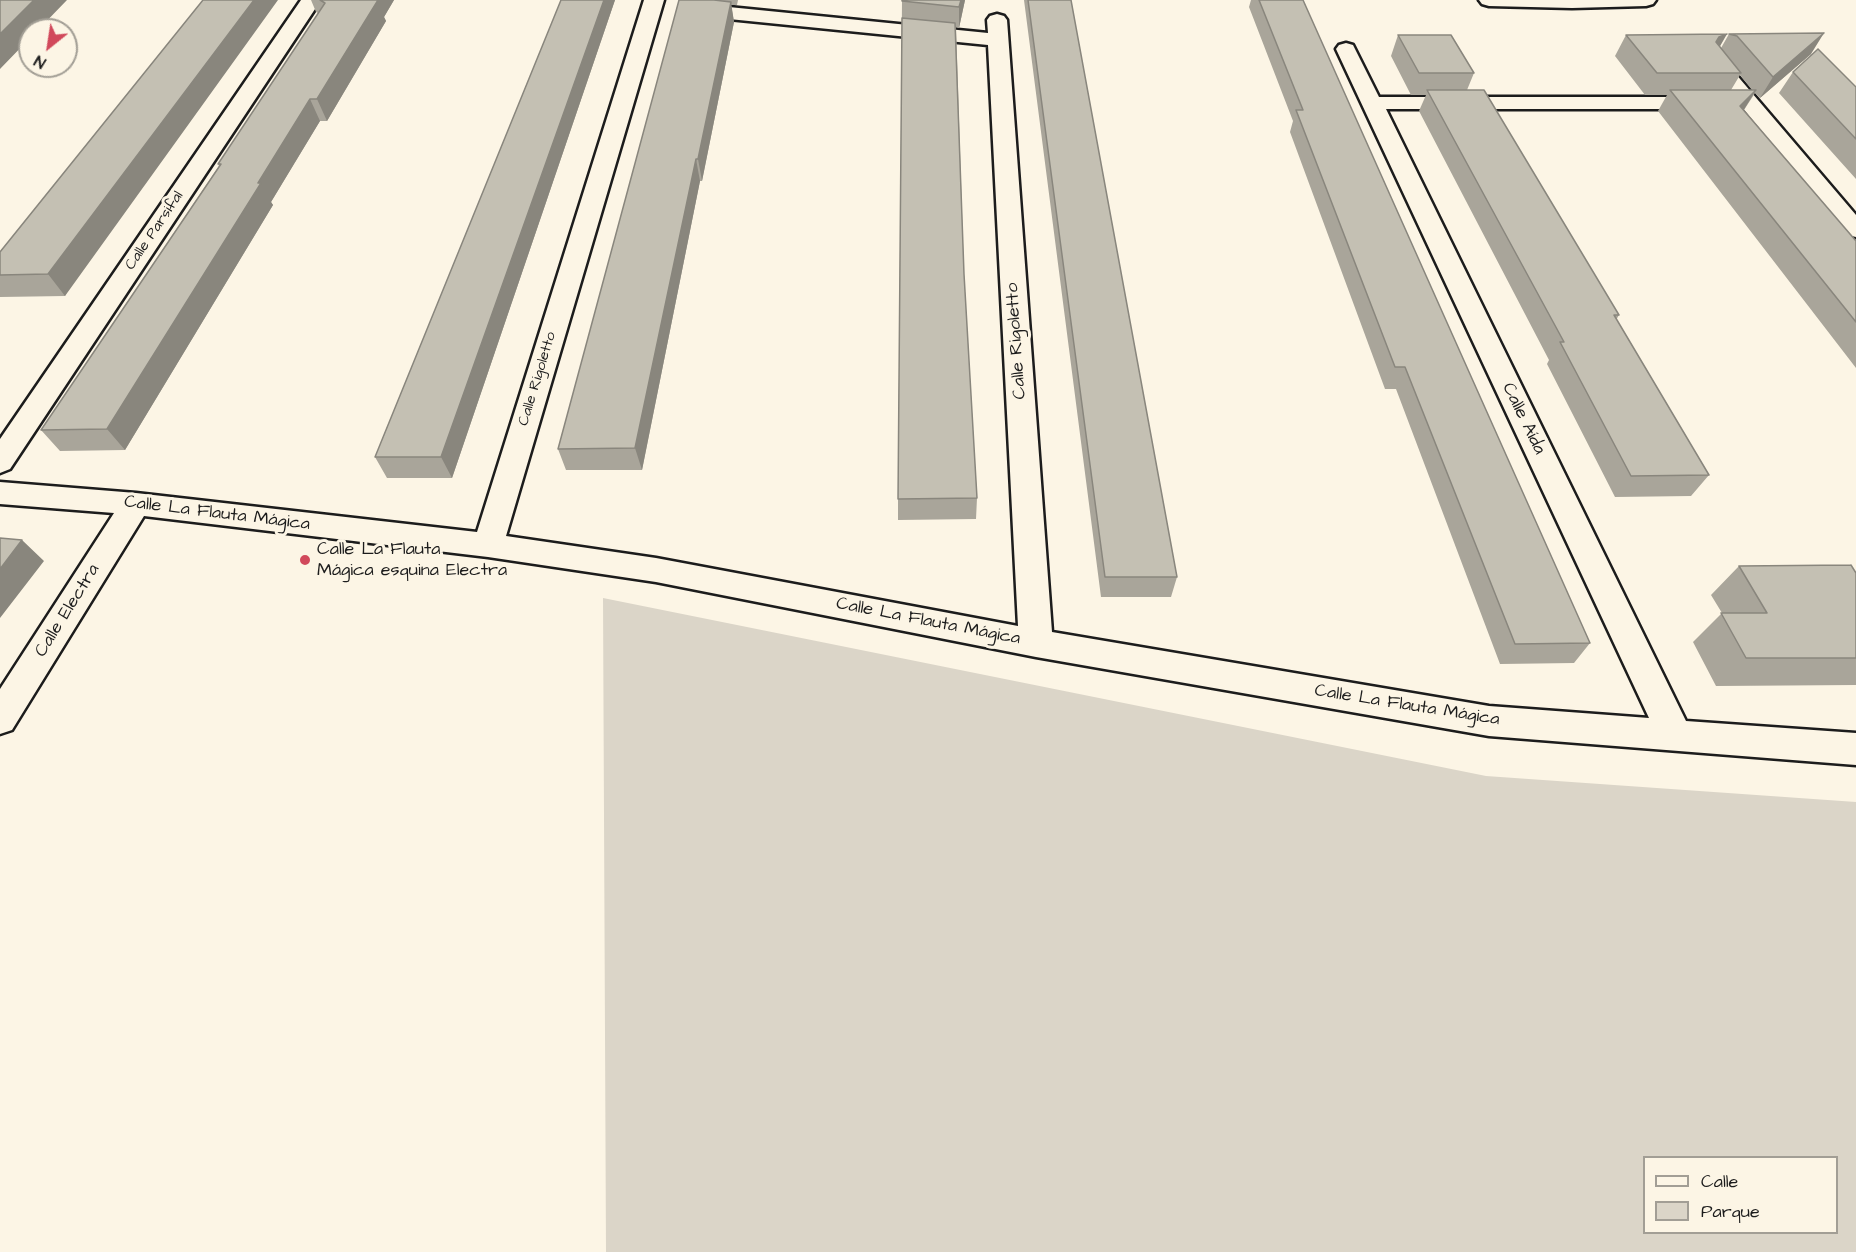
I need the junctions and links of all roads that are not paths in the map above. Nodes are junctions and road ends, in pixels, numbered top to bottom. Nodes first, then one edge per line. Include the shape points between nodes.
1 (311, 0) edge
2 (1489, 0) edge
3 (1646, 0) edge
4 (653, 3) edge
5 (1346, 49) dead end
6 (1716, 63) edge
7 (1371, 103) junction
8 (1748, 103) junction
9 (1856, 230) edge
10 (0, 462) edge
11 (0, 493) edge
12 (136, 504) junction
13 (488, 545) junction
14 (1036, 643) junction
15 (0, 717) edge
16 (1675, 735) junction
17 (1856, 749) edge

1 - 10 street, Calle Parsifal
2 - 3 street
4 - 13 street, Calle Rigoletto
4 - 14 street, Calle Rigoletto via 997,30
5 - 7 street, Calle Aída
6 - 8 street
7 - 8 street
7 - 16 street, Calle Aída
8 - 9 street
11 - 12 street, Calle La Flauta Mágica
12 - 13 street, Calle La Flauta Mágica
12 - 15 street, Calle Electra
13 - 14 street, Calle La Flauta Mágica via 656,570
14 - 16 street, Calle La Flauta Mágica via 1489,721
16 - 17 street, Calle La Flauta Mágica

